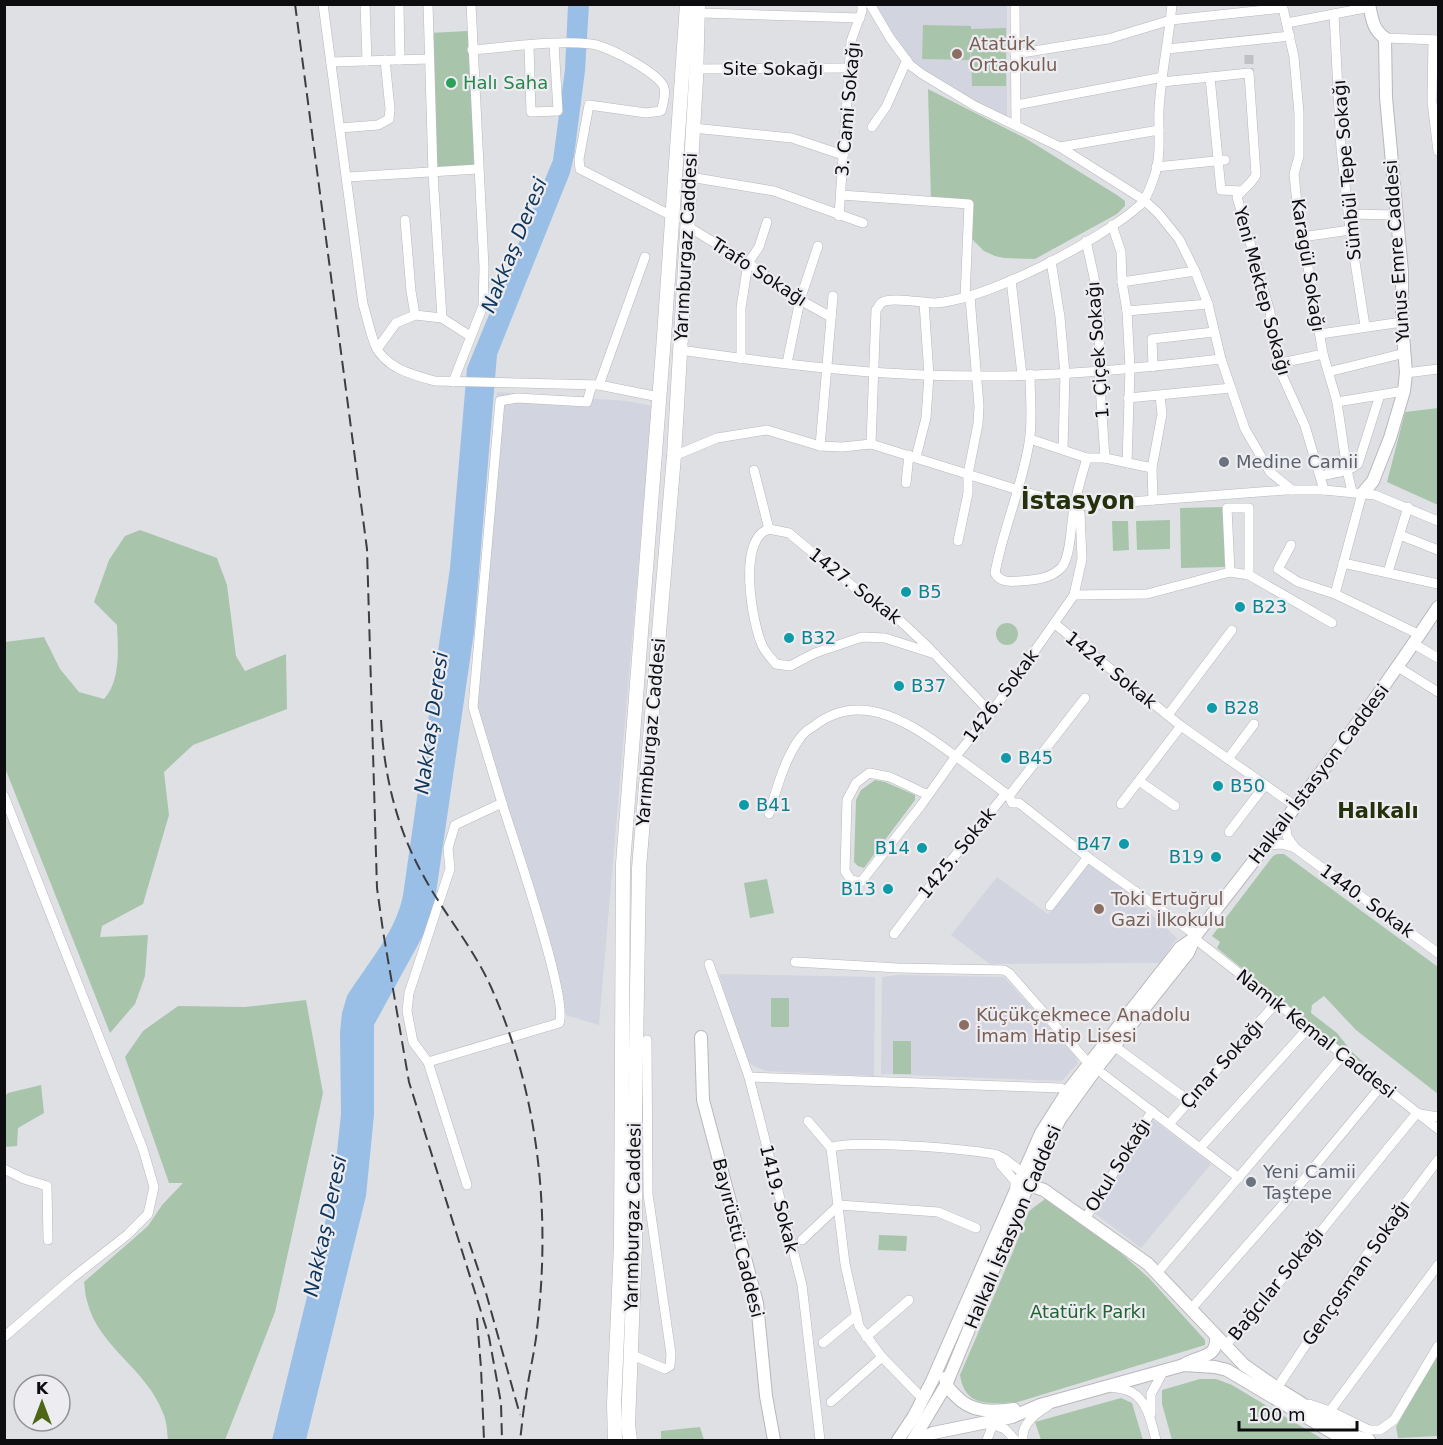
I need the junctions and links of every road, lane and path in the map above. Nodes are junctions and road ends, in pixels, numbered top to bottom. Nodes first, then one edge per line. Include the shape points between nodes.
1 (323, 4) edge
2 (365, 4) edge
3 (399, 4) edge
4 (428, 4) edge
5 (471, 4) edge
6 (682, 4) edge
7 (687, 4) edge
8 (862, 4) edge
9 (870, 4) edge
10 (1015, 4) edge
11 (1173, 4) edge
12 (1370, 6) edge
13 (700, 12) edge
14 (1334, 14) junction
15 (860, 18) junction
16 (1171, 20) junction
17 (1287, 23) junction
18 (685, 36) junction
19 (1290, 36) junction
20 (1385, 39) junction
21 (1436, 40) edge
22 (558, 44) junction
23 (529, 46) junction
24 (1167, 49) junction
25 (472, 50) junction
26 (1015, 54) junction
27 (429, 59) junction
28 (385, 60) junction
29 (400, 60) junction
30 (907, 60) junction
31 (367, 61) junction
32 (331, 62) junction
33 (849, 68) junction
34 (696, 69) junction
35 (1210, 77) junction
36 (1163, 79) junction
37 (1016, 105) junction
38 (1016, 124) junction
39 (872, 127) dead end
40 (340, 128) junction
41 (693, 128) junction
42 (1159, 130) junction
43 (1060, 147) junction
44 (1438, 151) edge
45 (843, 155) junction
46 (1221, 160) junction
47 (1156, 167) junction
48 (478, 169) junction
49 (433, 173) junction
50 (348, 177) junction
51 (690, 177) junction
52 (1242, 191) junction
53 (841, 195) junction
54 (1144, 200) junction
55 (1349, 214) junction
56 (1396, 215) junction
57 (672, 216) junction
58 (839, 216) junction
59 (405, 220) dead end
60 (767, 222) dead end
61 (863, 224) dead end
62 (1112, 225) junction
63 (687, 226) junction
64 (1350, 230) junction
65 (1302, 237) junction
66 (1086, 241) junction
67 (818, 246) dead end
68 (645, 257) dead end
69 (1051, 261) junction
70 (748, 262) junction
71 (1195, 271) junction
72 (1011, 279) junction
73 (1122, 282) junction
74 (833, 296) dead end
75 (968, 298) junction
76 (800, 300) junction
77 (924, 303) junction
78 (1208, 304) junction
79 (1127, 311) junction
80 (415, 315) junction
81 (831, 317) junction
82 (442, 318) junction
83 (1402, 322) junction
84 (1365, 326) junction
85 (1214, 332) junction
86 (1320, 334) junction
87 (471, 336) junction
88 (663, 348) junction
89 (377, 349) junction
90 (681, 350) junction
91 (1405, 353) junction
92 (1323, 354) junction
93 (741, 359) junction
94 (1221, 359) junction
95 (787, 363) junction
96 (1277, 364) junction
97 (1153, 367) junction
98 (826, 368) junction
99 (1130, 368) junction
100 (1438, 369) edge
101 (1099, 371) junction
102 (874, 372) junction
103 (1328, 372) junction
104 (1406, 373) junction
105 (1065, 374) junction
106 (929, 375) junction
107 (1026, 375) junction
108 (977, 376) junction
109 (453, 382) junction
110 (595, 385) junction
111 (1231, 388) junction
112 (1404, 391) junction
113 (1380, 395) junction
114 (1160, 396) junction
115 (659, 397) junction
116 (1128, 398) junction
117 (1337, 402) junction
118 (1030, 439) junction
119 (871, 444) junction
120 (820, 446) junction
121 (1063, 449) junction
122 (674, 456) junction
123 (913, 456) junction
124 (1087, 458) junction
125 (1105, 458) junction
126 (1127, 462) junction
127 (1152, 468) junction
128 (754, 470) dead end
129 (1347, 470) junction
130 (968, 474) junction
131 (1321, 476) junction
132 (906, 483) dead end
133 (1018, 490) junction
134 (1292, 490) junction
135 (1324, 490) junction
136 (1357, 493) junction
137 (1153, 500) junction
138 (1408, 507) junction
139 (1077, 509) junction
140 (1438, 521) edge
141 (769, 529) junction
142 (1400, 535) junction
143 (958, 541) dead end
144 (1291, 545) dead end
145 (1438, 550) edge
146 (1343, 563) junction
147 (1230, 572) junction
148 (1388, 572) junction
149 (1249, 575) junction
150 (1438, 584) edge
151 (1335, 594) junction
152 (1074, 595) junction
153 (1438, 609) edge
154 (1332, 622) dead end
155 (1054, 624) junction
156 (1232, 630) dead end
157 (1417, 640) junction
158 (935, 654) junction
159 (1438, 658) edge
160 (1398, 667) junction
161 (1438, 692) edge
162 (1085, 698) dead end
163 (991, 713) junction
164 (1168, 715) junction
165 (1254, 724) dead end
166 (1181, 726) junction
167 (956, 756) junction
168 (1228, 759) junction
169 (1139, 781) junction
170 (1265, 785) junction
171 (928, 795) junction
172 (1007, 795) junction
173 (4, 796) edge
174 (502, 803) junction
175 (1121, 804) dead end
176 (1175, 806) dead end
177 (1295, 806) junction
178 (769, 814) dead end
179 (1285, 821) junction
180 (1229, 832) dead end
181 (1266, 845) junction
182 (1295, 848) junction
183 (1088, 857) junction
184 (1050, 906) dead end
185 (894, 934) dead end
186 (1195, 936) junction
187 (1438, 953) edge
188 (795, 962) dead end
189 (709, 964) dead end
190 (1276, 1003) junction
191 (1308, 1028) junction
192 (701, 1037) dead end
193 (647, 1040) dead end
194 (1114, 1046) junction
195 (1343, 1055) junction
196 (428, 1062) junction
197 (1096, 1069) junction
198 (748, 1077) junction
199 (1382, 1085) junction
200 (1067, 1092) junction
201 (1189, 1101) junction
202 (1152, 1111) junction
203 (1418, 1113) junction
204 (1438, 1117) edge
205 (808, 1120) dead end
206 (1169, 1124) junction
207 (1438, 1129) edge
208 (831, 1148) junction
209 (1200, 1148) junction
210 (997, 1155) junction
211 (1438, 1161) edge
212 (4, 1169) edge
213 (1023, 1173) junction
214 (1239, 1178) junction
215 (467, 1185) dead end
216 (1029, 1185) junction
217 (1015, 1192) junction
218 (839, 1205) junction
219 (1084, 1219) junction
220 (976, 1228) dead end
221 (48, 1240) dead end
222 (802, 1240) dead end
223 (1438, 1265) edge
224 (1157, 1273) junction
225 (978, 1276) junction
226 (909, 1300) dead end
227 (1191, 1309) junction
228 (857, 1316) junction
229 (1216, 1336) junction
230 (4, 1337) edge
231 (866, 1337) junction
232 (823, 1343) dead end
233 (1226, 1345) junction
234 (1438, 1346) edge
235 (623, 1354) junction
236 (882, 1357) junction
237 (1239, 1358) junction
238 (1184, 1365) junction
239 (1164, 1370) junction
240 (1227, 1370) junction
241 (946, 1385) junction
242 (1104, 1387) junction
243 (1277, 1388) junction
244 (1292, 1398) junction
245 (923, 1399) junction
246 (1058, 1400) junction
247 (831, 1402) dead end
248 (1040, 1405) junction
249 (1330, 1411) junction
250 (1152, 1422) junction
251 (989, 1423) junction
252 (615, 1440) edge
253 (630, 1440) edge
254 (774, 1440) edge
255 (820, 1440) edge
256 (898, 1440) edge
257 (915, 1440) edge
258 (987, 1440) edge
259 (1015, 1440) edge
260 (1023, 1440) edge
261 (1156, 1440) edge
262 (1345, 1440) edge
263 (1369, 1440) edge

1 - 32 street
2 - 31 street
3 - 29 street
4 - 27 street
5 - 25 street
6 - 18 main road
7 - 18 main road
8 - 15 street, 3. Cami Sokağı
9 - 30 street
10 - 26 street
11 - 16 street
12 - 14 street
12 - 20 main road, Yunus Emre Caddesi via 1373,26
13 - 15 street
13 - 34 main road, Yarımburgaz Caddesi
14 - 17 street
14 - 55 street, Sümbül Tepe Sokağı via 1341,148
15 - 33 street, 3. Cami Sokağı via 851,41
16 - 17 street via 1283,8
16 - 24 street
16 - 26 street via 1108,39
17 - 19 street, Karagül Sokağı
18 - 57 main road, Yarımburgaz Caddesi
19 - 24 street
19 - 65 street, Karagül Sokağı via 1299,113 1299,156 1294,174
20 - 21 street
20 - 56 main road, Yunus Emre Caddesi
21 - 44 street via 1432,102
22 - 23 street
22 - 23 street via 558,111 531,112
22 - 57 street via 594,44 636,63 664,87 661,111 646,113 589,105 579,159 580,169
23 - 25 street
24 - 36 street
25 - 48 street
26 - 37 street
27 - 29 street
27 - 49 street
28 - 29 street
28 - 31 street
28 - 40 street via 389,119 378,125
30 - 38 street via 952,94
30 - 39 street
31 - 32 street
32 - 40 street
33 - 34 street, Site Sokağı
33 - 45 street, 3. Cami Sokağı
34 - 41 main road, Yarımburgaz Caddesi
35 - 36 street, Yeni Mektep Sokağı
35 - 46 street
35 - 52 street, Yeni Mektep Sokağı via 1250,73 1256,175
36 - 37 street, Yeni Mektep Sokağı
36 - 42 street
37 - 38 street
38 - 43 street
40 - 50 street
41 - 45 street via 792,138
41 - 51 main road, Yarımburgaz Caddesi
42 - 43 street
42 - 47 street
43 - 54 street
45 - 53 street, 3. Cami Sokağı
46 - 47 street
46 - 52 street via 1221,190
47 - 54 street
48 - 49 street
48 - 87 street via 483,306
49 - 50 street
49 - 82 street
50 - 89 street via 363,304
51 - 58 street via 774,191
51 - 63 main road, Yarımburgaz Caddesi
52 - 96 street, Yeni Mektep Sokağı via 1238,197 1270,312
53 - 58 street, 3. Cami Sokağı
53 - 75 street via 969,204
54 - 62 street
54 - 71 street via 1179,239
55 - 56 street
55 - 64 street, Sümbül Tepe Sokağı
56 - 83 main road, Yunus Emre Caddesi
57 - 88 main road, Yarımburgaz Caddesi
58 - 61 street
59 - 80 street
60 - 70 street via 759,247
62 - 66 street
62 - 73 street via 1121,252
63 - 70 street, Trafo Sokağı
63 - 90 main road, Yarımburgaz Caddesi
64 - 65 street
64 - 84 street, Sümbül Tepe Sokağı
65 - 86 street, Karagül Sokağı
66 - 69 street
66 - 101 street, 1. Çiçek Sokağı via 1100,324
67 - 76 street
68 - 110 street
69 - 72 street
69 - 105 street
70 - 76 street, Trafo Sokağı
70 - 93 street via 741,308
71 - 73 street
71 - 78 street
72 - 75 street
72 - 107 street
73 - 79 street
74 - 81 street
75 - 77 street
75 - 108 street
76 - 81 street, Trafo Sokağı
76 - 95 street
77 - 102 street via 887,299 881,303 876,310
77 - 106 street
78 - 79 street
78 - 85 street
79 - 99 street
80 - 82 street
80 - 89 street via 396,323
81 - 98 street
82 - 87 street
83 - 84 street
83 - 91 main road, Yunus Emre Caddesi
84 - 86 street
85 - 94 street
85 - 97 street via 1152,339
86 - 92 street, Karagül Sokağı
87 - 109 street
88 - 90 main road
88 - 115 main road, Yarımburgaz Caddesi
89 - 109 street via 393,366 435,381
90 - 93 street
90 - 122 main road, Yarımburgaz Caddesi
91 - 103 street
91 - 104 main road, Yunus Emre Caddesi
92 - 96 street
92 - 103 street, Karagül Sokağı
93 - 95 street
94 - 97 street
94 - 111 street
95 - 98 street
96 - 131 street, Yeni Mektep Sokağı via 1305,426
97 - 99 street
98 - 102 street
98 - 120 street
99 - 101 street
99 - 116 street
100 - 104 street
101 - 105 street
101 - 125 street, 1. Çiçek Sokağı
102 - 106 street
102 - 119 street
103 - 117 street, Karagül Sokağı
104 - 112 main road, Yunus Emre Caddesi
105 - 107 street
105 - 121 street
106 - 108 street
106 - 123 street via 926,418
107 - 108 street
107 - 118 street
108 - 130 street via 980,406
109 - 110 street
110 - 115 street
110 - 174 street via 587,402 517,398 500,401 473,707
111 - 114 street
111 - 134 street via 1258,453 1270,472
112 - 113 street
112 - 136 main road, Yunus Emre Caddesi via 1377,474
113 - 117 street
113 - 129 street via 1358,464
114 - 116 street
114 - 127 street via 1162,414
115 - 235 main road, Yarımburgaz Caddesi via 623,864
116 - 126 street
117 - 129 street, Karagül Sokağı
118 - 121 street
118 - 133 street
119 - 120 street
119 - 123 street
120 - 122 street via 767,430 717,438
121 - 124 street
122 - 235 main road, Yarımburgaz Caddesi via 639,868 635,1244
123 - 130 street
123 - 132 street
124 - 125 street
124 - 139 street
125 - 126 street
126 - 127 street
127 - 137 street
128 - 141 street
129 - 131 street
129 - 136 street, Karagül Sokağı
130 - 133 street
130 - 143 street
131 - 135 street, Yeni Mektep Sokağı
133 - 139 street
133 - 139 street via 995,573 1010,582 1052,575 1063,565
134 - 135 street
134 - 137 street
135 - 136 street
136 - 138 street
136 - 146 street
137 - 139 street
138 - 140 street
138 - 142 street
139 - 152 street, 1426. Sokak via 1083,548
141 - 158 street, 1427. Sokak via 789,533 893,614
141 - 158 street, 1427. Sokak via 760,534 752,547 751,603 762,646 776,664 790,666 862,637 885,638
142 - 145 street
142 - 148 street
144 - 151 street via 1278,569 1298,582
146 - 148 street
146 - 151 street
147 - 149 street
147 - 149 street via 1227,508 1249,508
147 - 152 street via 1147,594
148 - 150 street
149 - 154 street
151 - 157 street
152 - 155 street, 1426. Sokak
153 - 157 main road, Halkalı İstasyon Caddesi
155 - 163 street, 1426. Sokak
155 - 164 street, 1424. Sokak
156 - 164 street, 1424. Sokak
157 - 159 street
157 - 160 main road, Halkalı İstasyon Caddesi
158 - 163 street, 1427. Sokak
160 - 161 street
160 - 177 main road, Halkalı İstasyon Caddesi
162 - 172 street, 1425. Sokak
163 - 167 street, 1426. Sokak
164 - 166 street, 1424. Sokak
165 - 168 street
166 - 168 street, 1424. Sokak
166 - 169 street
167 - 171 street, 1426. Sokak
167 - 172 street, 1425. Sokak
167 - 178 street, 1425. Sokak via 899,719 850,709 827,716 801,736 786,763
168 - 170 street, 1424. Sokak
169 - 175 street
169 - 176 street
170 - 177 street, 1424. Sokak
170 - 180 street
171 - 171 street, 1426. Sokak via 861,882 851,880 845,871 847,800 856,783 869,773 879,773
172 - 183 street, 1425. Sokak via 1017,797 1019,803
172 - 185 street, 1425. Sokak
173 - 230 street via 143,1149 154,1187 148,1214 127,1236
174 - 196 street via 455,825 448,848 450,869 409,993 407,1011 413,1042
174 - 196 street via 552,965 561,1020
177 - 179 main road, Halkalı İstasyon Caddesi
179 - 181 main road, Halkalı İstasyon Caddesi
179 - 182 street via 1287,836
181 - 182 street
181 - 186 main road, Halkalı İstasyon Caddesi
182 - 187 street, 1440. Sokak
183 - 184 street
183 - 186 street, 1425. Sokak
186 - 190 street, Namık Kemal Caddesi
186 - 194 main road, Halkalı İstasyon Caddesi via 1188,953
186 - 197 main road, Halkalı İstasyon Caddesi via 1180,948
188 - 197 street via 1004,970
189 - 198 street, 1419. Sokak
190 - 191 street, Namık Kemal Caddesi
190 - 201 street, Çınar Sokağı
191 - 195 street, Namık Kemal Caddesi
191 - 209 street
192 - 254 main road, Bayırüstü Caddesi via 703,1100 757,1302
193 - 235 street via 648,1194 670,1366 665,1369
194 - 197 main road, Halkalı İstasyon Caddesi
194 - 201 street
195 - 199 street, Namık Kemal Caddesi
195 - 214 street
196 - 215 street
197 - 200 main road, Halkalı İstasyon Caddesi
197 - 202 street
197 - 216 main road, Halkalı İstasyon Caddesi via 1060,1119
198 - 200 street via 1061,1088
198 - 255 street, 1419. Sokak via 802,1286
199 - 203 street, Namık Kemal Caddesi
199 - 227 street
200 - 213 main road, Halkalı İstasyon Caddesi via 1041,1133
201 - 206 street, Çınar Sokağı
202 - 206 street
202 - 219 street, Okul Sokağı
203 - 204 street
203 - 207 street, Namık Kemal Caddesi
203 - 233 street, Bağcılar Sokağı
205 - 208 street
206 - 209 street
208 - 210 street via 842,1144 870,1145
208 - 218 street
209 - 214 street
210 - 213 street
210 - 217 street via 1015,1181
211 - 243 street, Gençosman Sokağı via 1359,1265
212 - 221 street via 47,1186
213 - 217 main road, Halkalı İstasyon Caddesi
214 - 224 street
216 - 217 main road
216 - 219 main road via 1044,1190
216 - 241 main road, Halkalı İstasyon Caddesi
217 - 225 main road, Halkalı İstasyon Caddesi
218 - 220 street via 938,1212
218 - 222 street
218 - 228 street via 845,1264
219 - 224 main road
223 - 249 street
224 - 227 main road
225 - 241 main road via 976,1292 946,1366
225 - 245 main road, Halkalı İstasyon Caddesi
226 - 231 street
227 - 229 main road
228 - 231 street
228 - 232 street
229 - 233 main road
229 - 238 main road via 1213,1352
231 - 236 street
233 - 237 main road
234 - 249 street via 1394,1420 1380,1430 1369,1430
235 - 252 main road, Yarımburgaz Caddesi via 614,1404
235 - 253 main road, Yarımburgaz Caddesi
236 - 245 street
236 - 247 street
237 - 240 main road via 1231,1354 1223,1359
237 - 243 main road
238 - 239 main road
238 - 240 main road
239 - 242 main road
239 - 250 street via 1151,1394
240 - 262 main road
241 - 248 main road via 962,1402 981,1411
241 - 257 main road, Halkalı İstasyon Caddesi
242 - 246 main road
242 - 250 street via 1133,1392
243 - 244 main road
244 - 249 street
244 - 263 main road
245 - 256 main road, Halkalı İstasyon Caddesi
246 - 248 main road
246 - 260 street via 1028,1423
248 - 251 main road
250 - 261 street
251 - 257 main road
251 - 258 street
251 - 259 street via 1005,1429

